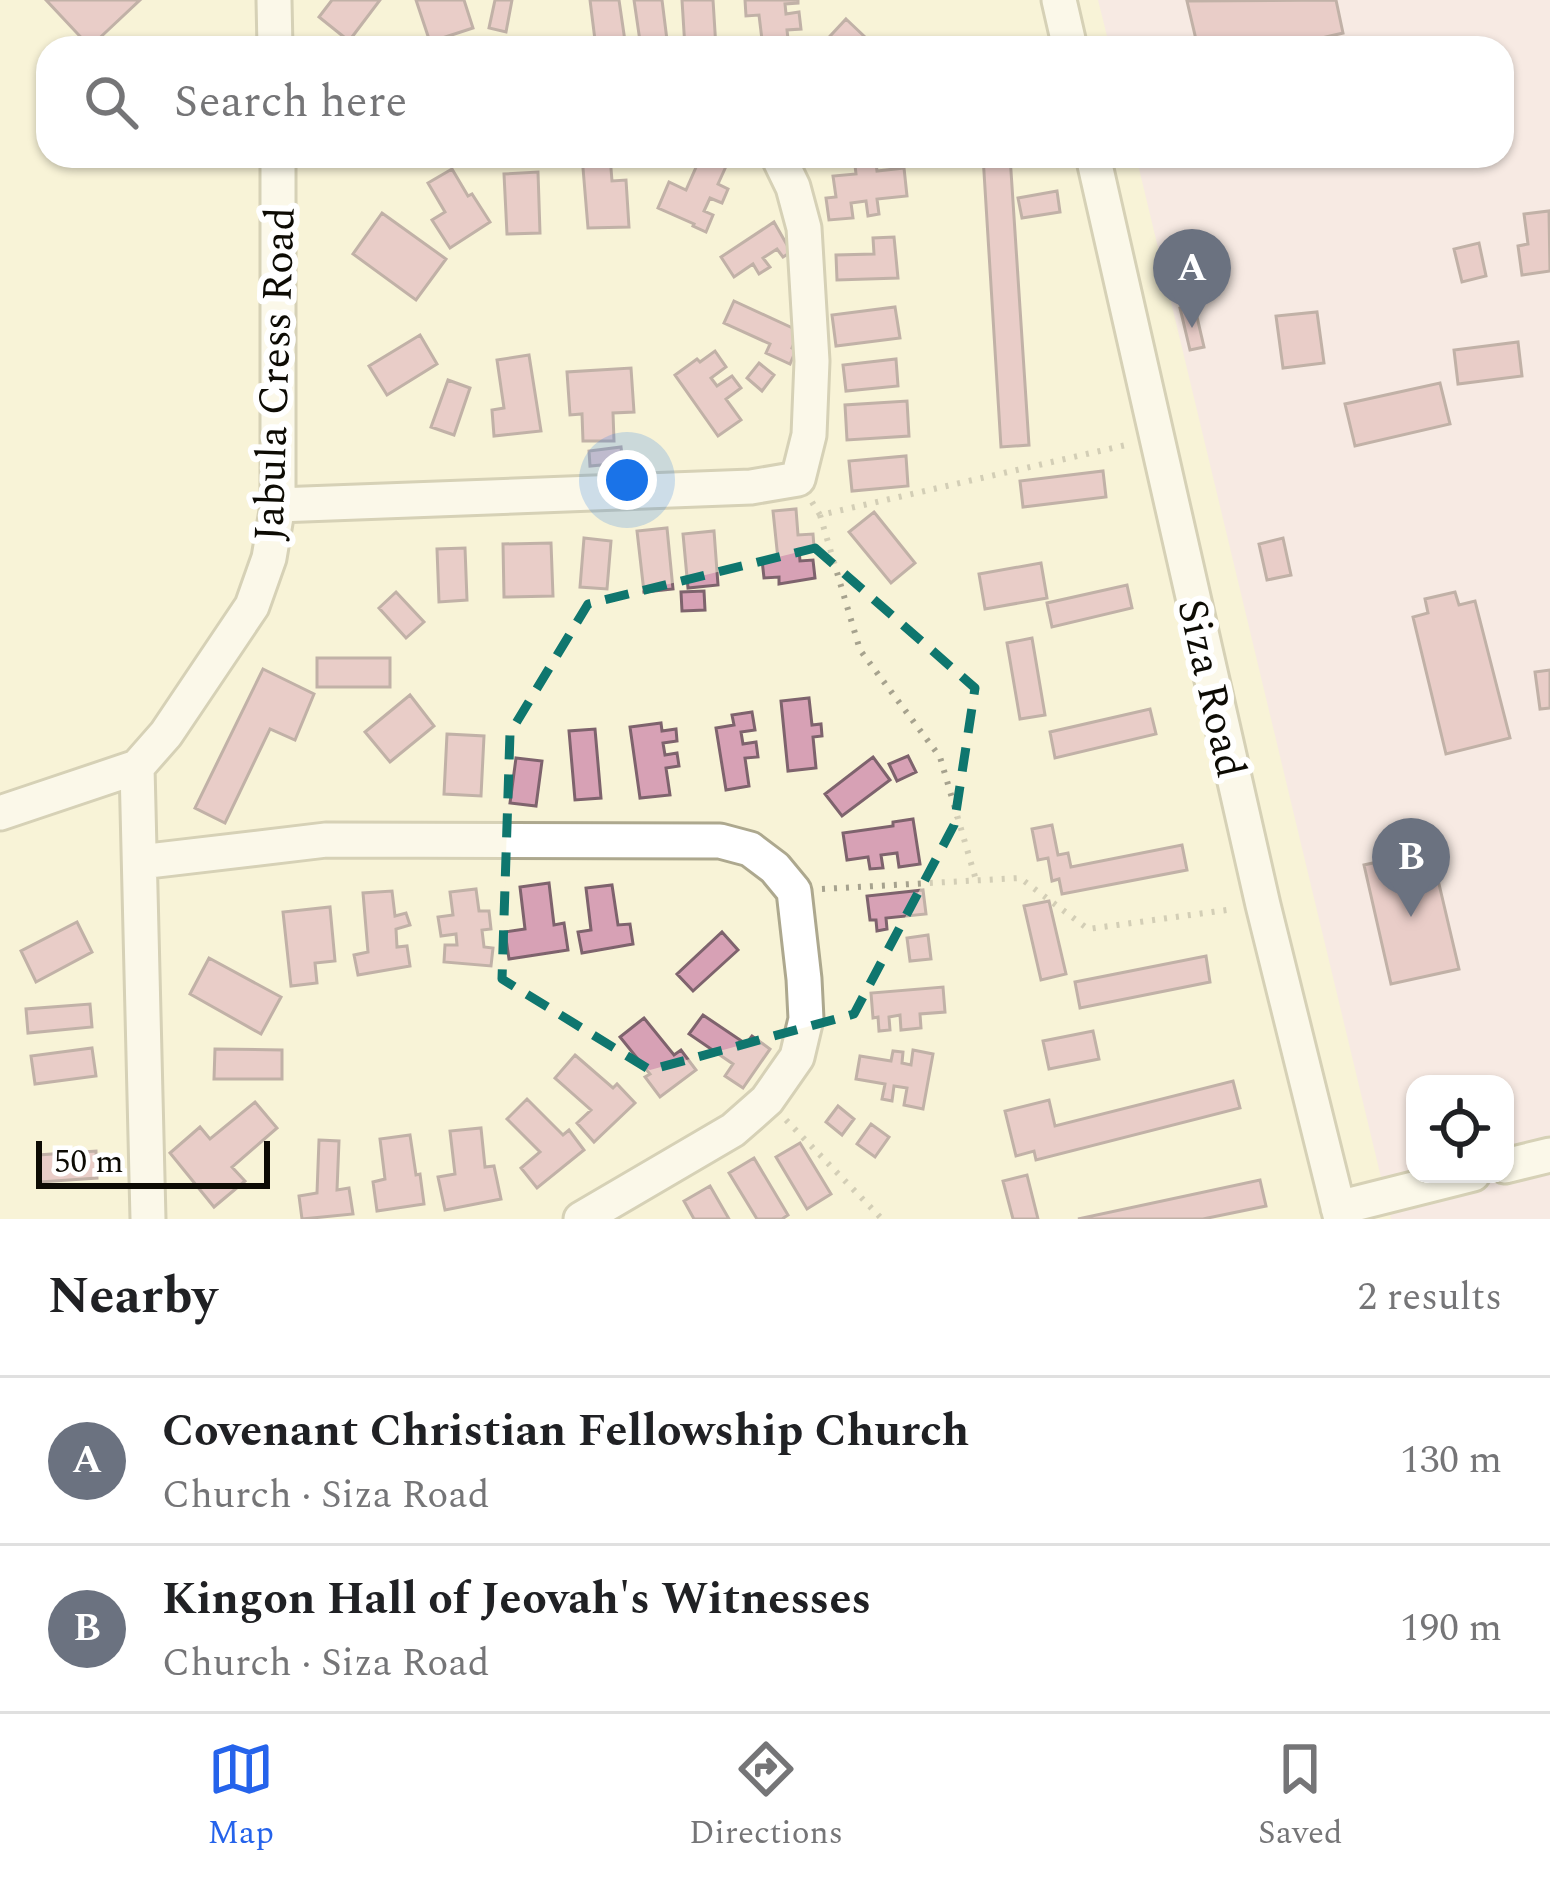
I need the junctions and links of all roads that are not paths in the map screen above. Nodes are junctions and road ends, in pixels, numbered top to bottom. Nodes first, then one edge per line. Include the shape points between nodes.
1 (274, 0) edge
2 (1060, 0) edge
3 (275, 36) edge
4 (1068, 36) edge
5 (278, 168) edge
6 (784, 168) edge
7 (1096, 168) edge
8 (278, 505) junction
9 (137, 767) junction
10 (0, 813) edge
11 (140, 862) junction
12 (1550, 1155) edge
13 (1514, 1164) edge
14 (1442, 1183) edge
15 (1339, 1213) edge
16 (148, 1219) edge
17 (581, 1219) edge

1 - 3 street
2 - 4 street
5 - 8 street, Jabula Cress Road
6 - 8 street via 804,228 812,362 809,435 797,479 751,488
7 - 15 street, Siza Road
8 - 9 street, Jabula Cress Road via 252,606
9 - 10 street
9 - 11 street
11 - 16 street
11 - 17 street via 326,840 720,841 750,849 775,868 794,891 806,1019 797,1057 734,1130
12 - 13 street
14 - 15 street

